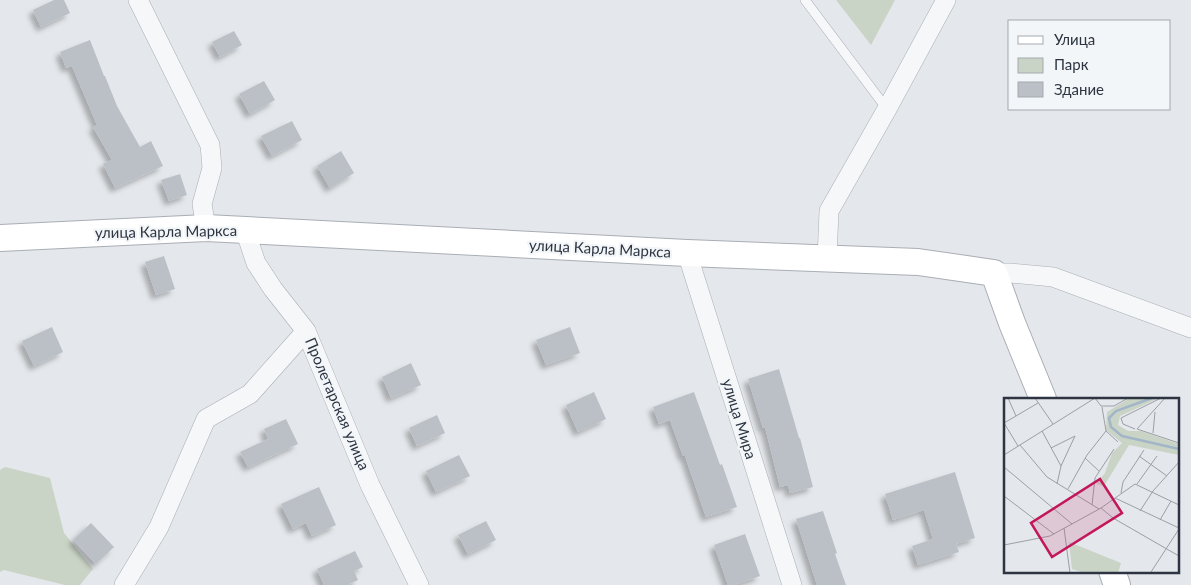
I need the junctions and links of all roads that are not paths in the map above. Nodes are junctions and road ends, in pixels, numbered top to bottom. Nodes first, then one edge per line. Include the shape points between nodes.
1 (138, 0) edge
2 (805, 0) edge
3 (946, 0) edge
4 (888, 109) junction
5 (206, 228) junction
6 (244, 230) junction
7 (0, 238) edge
8 (687, 254) junction
9 (827, 260) junction
10 (994, 273) junction
11 (1191, 328) edge
12 (306, 332) junction
13 (1043, 398) edge
14 (1112, 572) edge
15 (124, 585) edge
16 (419, 585) edge
17 (792, 585) edge
18 (1118, 585) edge

1 - 5 street via 210,145 212,168 202,204
2 - 4 lane
3 - 4 street
4 - 9 street via 830,211
5 - 6 street, улица Карла Маркса
5 - 7 street, улица Карла Маркса
6 - 8 street, улица Карла Маркса
6 - 12 street, Пролетарская улица via 256,263
8 - 9 street, улица Карла Маркса
8 - 17 street, улица Мира
9 - 10 street, улица Карла Маркса via 918,262
10 - 11 street, улица Карла Маркса via 1053,277
10 - 13 street
12 - 15 street via 250,394 206,419 159,527
12 - 16 street, Пролетарская улица via 370,485
14 - 18 street

